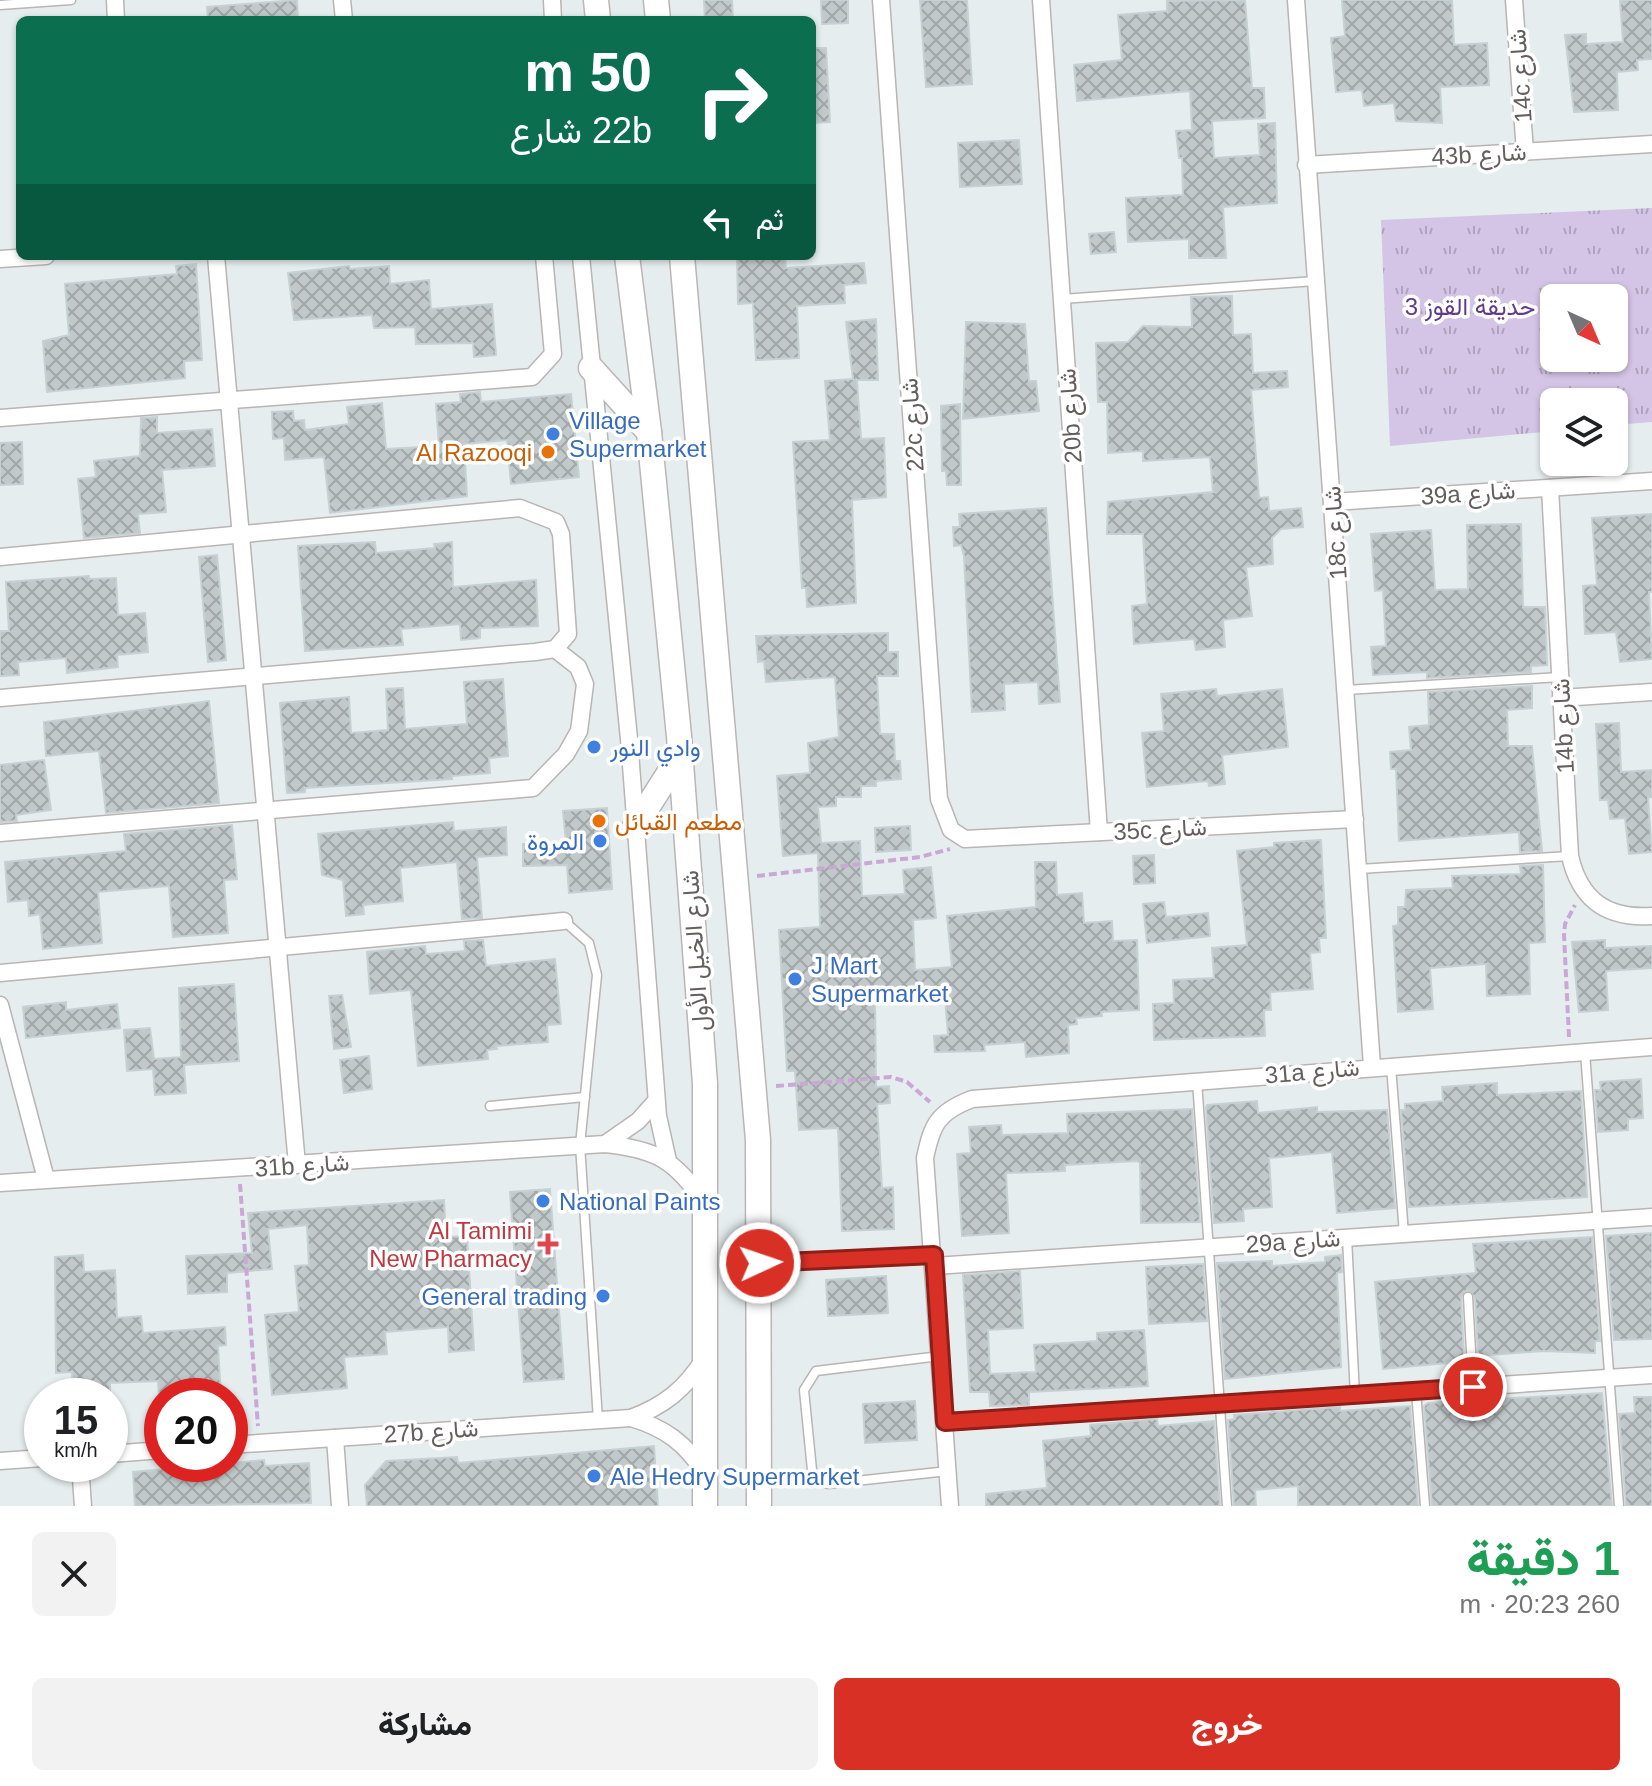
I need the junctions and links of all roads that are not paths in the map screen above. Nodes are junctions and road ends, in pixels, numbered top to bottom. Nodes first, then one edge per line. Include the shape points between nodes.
1 (71, 0) edge
2 (881, 0) edge
3 (1041, 0) edge
4 (1296, 0) edge
5 (1514, 0) edge
6 (0, 5) edge
7 (1652, 144) edge
8 (1525, 152) junction
9 (1306, 165) junction
10 (216, 260) edge
11 (544, 260) edge
12 (581, 260) edge
13 (628, 260) edge
14 (682, 260) edge
15 (1315, 281) junction
16 (1062, 299) junction
17 (591, 368) junction
18 (228, 398) junction
19 (0, 418) edge
20 (649, 432) junction
21 (1652, 481) edge
22 (1550, 488) junction
23 (1333, 502) junction
24 (241, 534) junction
25 (0, 557) edge
26 (555, 649) junction
27 (253, 675) junction
28 (1560, 677) junction
29 (1346, 690) junction
30 (1652, 692) edge
31 (0, 698) edge
32 (1561, 698) junction
33 (680, 756) junction
34 (265, 810) junction
35 (1355, 819) junction
36 (634, 828) junction
37 (1099, 832) junction
38 (0, 833) edge
39 (965, 839) joint
40 (1570, 856) junction
41 (1359, 869) junction
42 (1649, 916) edge
43 (564, 921) joint
44 (277, 947) junction
45 (0, 973) edge
46 (0, 1005) edge
47 (1652, 1047) edge
48 (1577, 1052) junction
49 (1391, 1065) junction
50 (1372, 1066) junction
51 (1197, 1081) junction
52 (585, 1097) junction
53 (656, 1101) junction
54 (490, 1106) dead end
55 (605, 1144) junction
56 (580, 1145) junction
57 (668, 1161) junction
58 (297, 1165) junction
59 (46, 1179) junction
60 (0, 1183) edge
61 (707, 1208) junction
62 (1652, 1217) edge
63 (1597, 1220) junction
64 (1404, 1234) junction
65 (1347, 1238) junction
66 (1208, 1247) junction
67 (934, 1260) junction
68 (760, 1263) junction
69 (1468, 1297) dead end
70 (941, 1356) junction
71 (704, 1359) junction
72 (1652, 1375) edge
73 (1609, 1378) junction
74 (1473, 1387) junction
75 (1416, 1390) junction
76 (1355, 1395) junction
77 (1219, 1403) junction
78 (631, 1418) junction
79 (598, 1420) junction
80 (945, 1422) junction
81 (335, 1438) junction
82 (248, 1444) edge
83 (24, 1459) edge
84 (0, 1461) edge
85 (948, 1471) junction
86 (705, 1473) junction
87 (81, 1482) edge
88 (83, 1506) edge
89 (340, 1506) edge
90 (705, 1506) edge
91 (759, 1506) edge
92 (950, 1506) edge
93 (1227, 1506) edge
94 (1425, 1506) edge
95 (1619, 1506) edge

1 - 6 lane
2 - 39 street, 22c شارع via 939,799 951,830
3 - 16 street, 20b شارع
4 - 9 street, 18c شارع
5 - 8 street, 14c شارع
7 - 8 street, 43b شارع
8 - 9 street, 43b شارع
9 - 15 street, 18c شارع
10 - 18 street
11 - 18 street via 553,354 532,377
12 - 17 street
13 - 20 main road, شارع الخيل الأول
14 - 68 main road, شارع الخيل الأول via 753,1088
15 - 16 lane
15 - 23 street, 18c شارع
16 - 37 street, 20b شارع
17 - 20 main road
17 - 36 street
18 - 19 street
18 - 24 street
20 - 33 main road, شارع الخيل الأول
21 - 22 street, 39a شارع
22 - 23 street, 39a شارع
22 - 28 street, 14b شارع
23 - 29 street, 18c شارع
24 - 25 street
24 - 26 street via 520,508 556,522 561,534 568,634
24 - 27 street
26 - 27 street
26 - 34 street via 578,667 585,684 579,731 566,754 533,788
27 - 31 street
27 - 34 street
28 - 29 lane
28 - 32 street, 14b شارع
29 - 35 street, 18c شارع
30 - 32 street
32 - 40 street, 14b شارع
33 - 36 main road
33 - 61 main road, شارع الخيل الأول via 705,1084
34 - 38 street
34 - 44 street
35 - 37 street, 35c شارع
35 - 41 street, 18c شارع
36 - 53 street
37 - 39 street, 35c شارع
40 - 41 lane
40 - 42 street, 14b شارع via 1586,896 1603,909
41 - 50 street, 18c شارع
43 - 44 street
43 - 52 lane via 589,943 597,975
44 - 45 street
44 - 58 street
46 - 59 street
47 - 48 street, 31a شارع
48 - 49 street, 31a شارع
48 - 63 lane
49 - 50 street, 31a شارع
49 - 64 lane
50 - 51 street, 31a شارع
51 - 66 lane
51 - 67 street, 31a شارع via 972,1099 954,1106 937,1119 925,1158
52 - 54 lane
52 - 56 lane
53 - 55 street via 628,1130
53 - 57 street
55 - 56 street, 31b شارع
55 - 57 street, 31b شارع via 633,1147
56 - 58 street, 31b شارع
56 - 79 lane
57 - 61 street, 31b شارع
58 - 59 street, 31b شارع
59 - 60 street, 31b شارع
61 - 71 main road, شارع الخيل الأول
62 - 63 street, 29a شارع
63 - 64 street, 29a شارع
63 - 73 lane
64 - 65 street, 29a شارع
65 - 66 street, 29a شارع
65 - 76 lane
66 - 67 street, 29a شارع
66 - 77 lane
67 - 68 lane
67 - 70 street
68 - 91 main road, شارع الخيل الأول
69 - 74 lane
70 - 80 street
70 - 85 lane via 816,1371 804,1390 813,1480 828,1484
71 - 78 street, 27b شارع via 681,1390
71 - 86 main road, شارع الخيل الأول
72 - 73 street
73 - 74 street
73 - 95 lane
74 - 75 street
75 - 76 street
75 - 94 lane
76 - 77 street
77 - 80 street
77 - 93 lane
78 - 79 street, 27b شارع
78 - 86 street, 27b شارع via 675,1436
79 - 81 street, 27b شارع
80 - 85 street
81 - 82 street, 27b شارع
81 - 89 street
83 - 84 street
85 - 92 street
86 - 90 main road, شارع الخيل الأول
87 - 88 street

